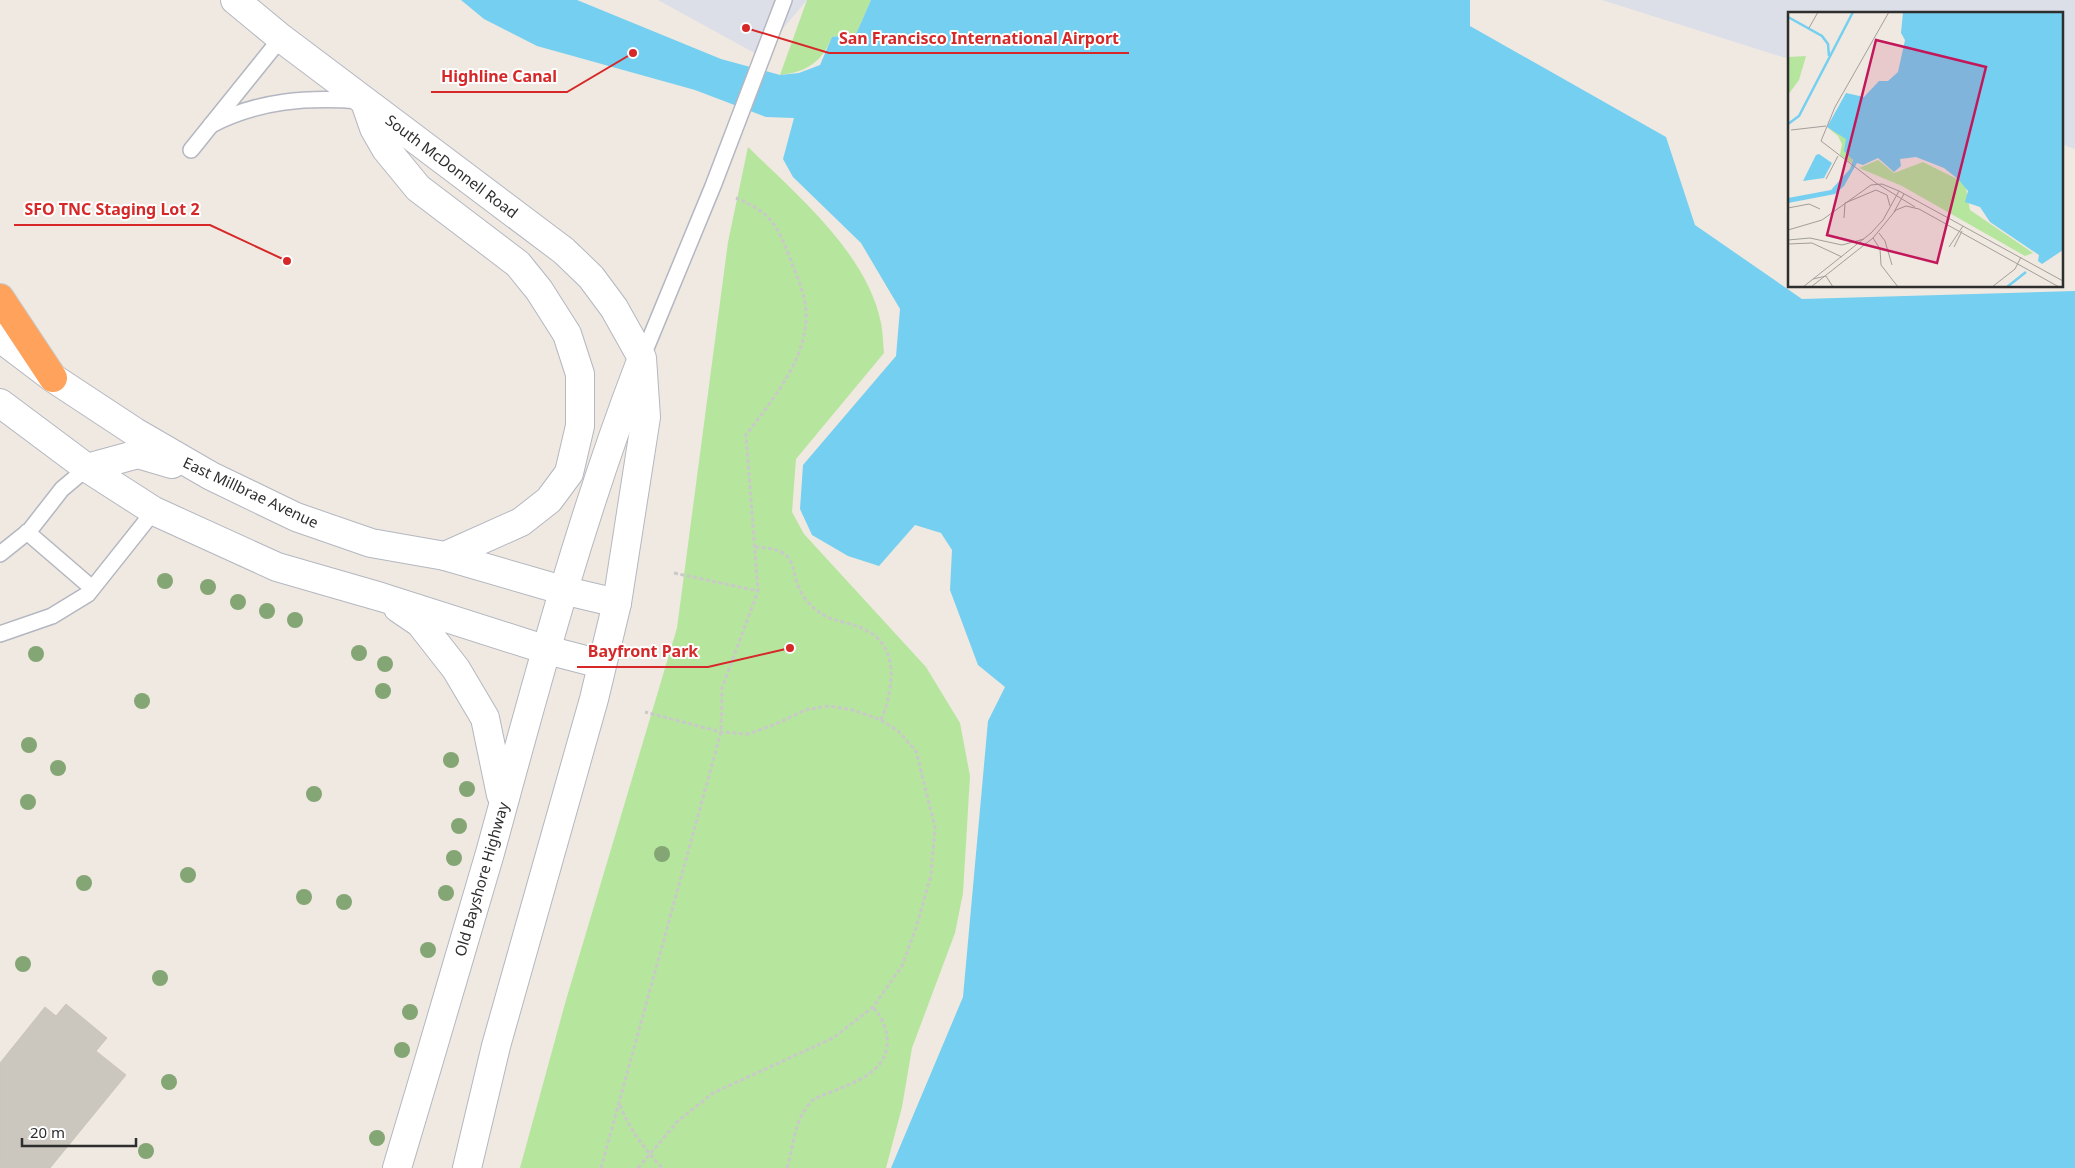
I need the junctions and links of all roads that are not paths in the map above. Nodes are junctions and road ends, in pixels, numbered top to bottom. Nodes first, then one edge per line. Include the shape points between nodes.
1 (235, 0) edge
2 (784, 0) edge
3 (281, 38) junction
4 (365, 102) junction
5 (211, 125) junction
6 (190, 150) dead end
7 (0, 298) edge
8 (0, 338) edge
9 (642, 358) junction
10 (53, 378) junction
11 (0, 403) edge
12 (86, 468) junction
13 (212, 476) junction
14 (154, 511) junction
15 (27, 532) junction
16 (0, 554) edge
17 (445, 556) junction
18 (92, 588) junction
19 (562, 590) junction
20 (381, 597) junction
21 (617, 603) junction
22 (0, 634) edge
23 (547, 650) junction
24 (601, 664) junction
25 (489, 853) junction
26 (397, 1168) edge
27 (468, 1168) edge

1 - 3 main road, South McDonnell Road
2 - 9 lane via 741,116
3 - 4 main road, South McDonnell Road
3 - 5 lane
4 - 5 lane via 307,99 279,102 234,113
4 - 9 main road, South McDonnell Road via 564,251 591,277 614,308
4 - 17 main road via 386,149 418,188 518,264 539,290 567,334 580,374 580,426 569,473 554,493 521,522
5 - 6 lane
7 - 10 highway
8 - 10 main road, East Millbrae Avenue
9 - 19 main road via 616,425
9 - 21 main road, South McDonnell Road via 646,417
10 - 13 main road, East Millbrae Avenue via 135,432
11 - 12 main road
12 - 13 main road via 138,454
12 - 14 main road
12 - 15 lane via 62,489
13 - 17 main road, East Millbrae Avenue via 296,517 370,543
14 - 18 lane
14 - 20 main road via 277,567
15 - 16 lane
15 - 18 lane
17 - 19 main road, East Millbrae Avenue
18 - 22 lane via 88,594 52,616
19 - 21 main road, East Millbrae Avenue
19 - 23 main road, Old Bayshore Highway
20 - 23 main road
20 - 25 main road via 420,623 456,669 485,718 502,792
21 - 24 main road
23 - 24 main road
23 - 25 main road, Old Bayshore Highway
24 - 27 main road via 496,1046
25 - 26 main road, Old Bayshore Highway

